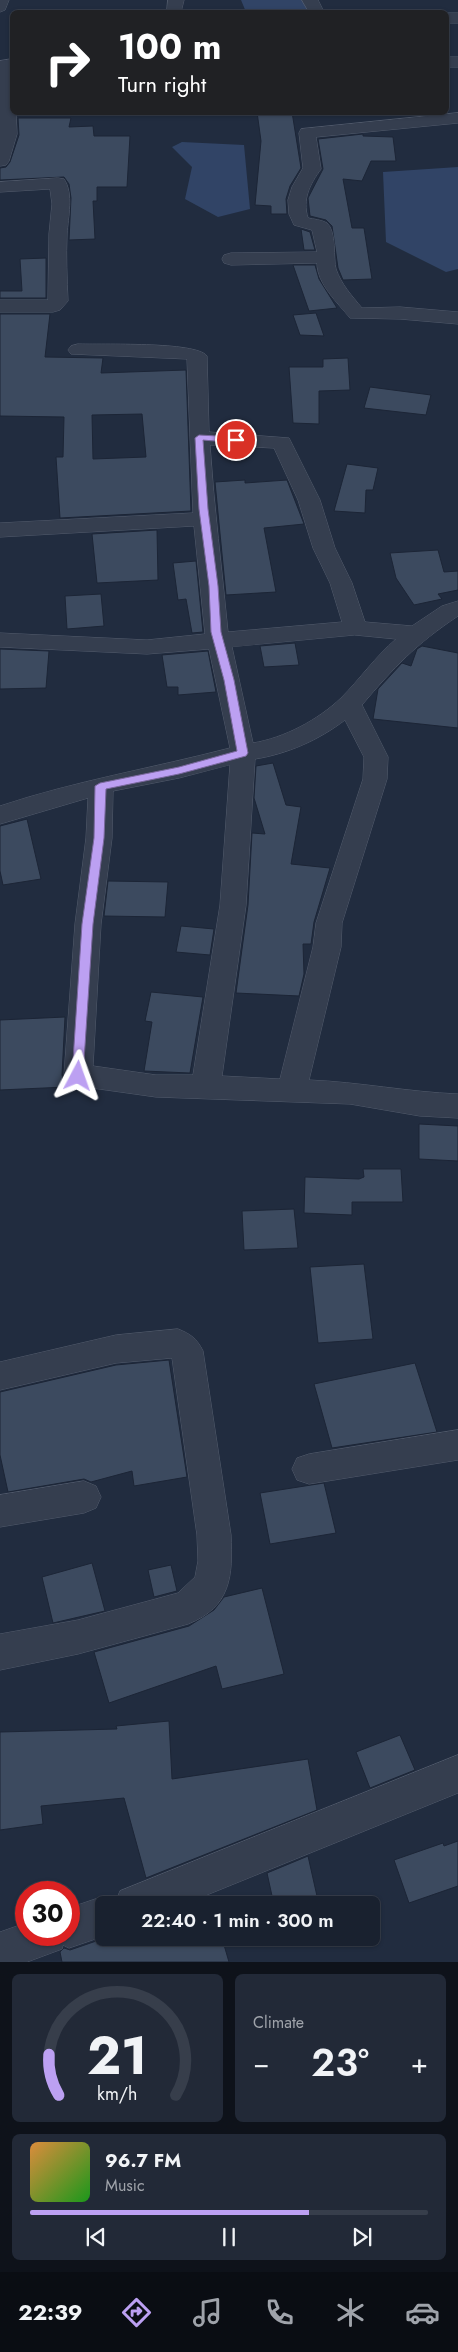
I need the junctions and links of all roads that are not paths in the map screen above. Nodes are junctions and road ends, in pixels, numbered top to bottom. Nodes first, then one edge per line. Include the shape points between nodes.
1 (1, 0) edge
2 (0, 7) edge
3 (10, 64) edge
4 (458, 118) edge
5 (0, 161) edge
6 (0, 186) edge
7 (326, 257) junction
8 (231, 259) dead end
9 (0, 306) edge
10 (458, 318) edge
11 (78, 350) dead end
12 (199, 438) junction
13 (204, 519) junction
14 (0, 530) edge
15 (458, 608) edge
16 (355, 628) junction
17 (416, 634) junction
18 (0, 640) edge
19 (218, 640) junction
20 (349, 704) junction
21 (243, 753) junction
22 (100, 786) junction
23 (0, 815) edge
24 (206, 1086) junction
25 (292, 1090) junction
26 (458, 1106) edge
27 (0, 1376) edge
28 (458, 1445) edge
29 (309, 1469) dead end
30 (84, 1497) dead end
31 (0, 1511) edge
32 (0, 1652) edge
33 (458, 1774) edge
34 (156, 1896) edge
35 (95, 1919) edge
36 (80, 1924) edge
37 (17, 1946) edge
38 (0, 1952) edge

1 - 2 street
3 - 5 street via 5,65 9,134
4 - 7 street via 307,133 312,169 300,188 295,211 300,221 320,227
6 - 9 street via 58,183 61,204 58,301 53,306
7 - 8 street
7 - 10 street via 326,268 336,289 357,314 400,313
11 - 12 street via 184,352 197,356
12 - 13 street
12 - 16 street via 282,442 309,500
13 - 14 street
13 - 19 street
15 - 17 street
16 - 17 street
16 - 19 street
17 - 20 street via 390,657
18 - 19 street via 147,647
19 - 21 street
20 - 21 street via 322,726 273,748
20 - 25 street via 376,757 376,779 329,923 327,947
21 - 22 street
21 - 24 street via 233,905
22 - 23 street
22 - 24 street via 99,838 88,916 78,1076 156,1086
24 - 25 street
25 - 26 street
27 - 32 street via 116,1349 178,1343 184,1346 214,1535 215,1561 211,1586 188,1607 78,1637
28 - 29 street
30 - 31 street
33 - 34 street
35 - 36 street
37 - 38 street

